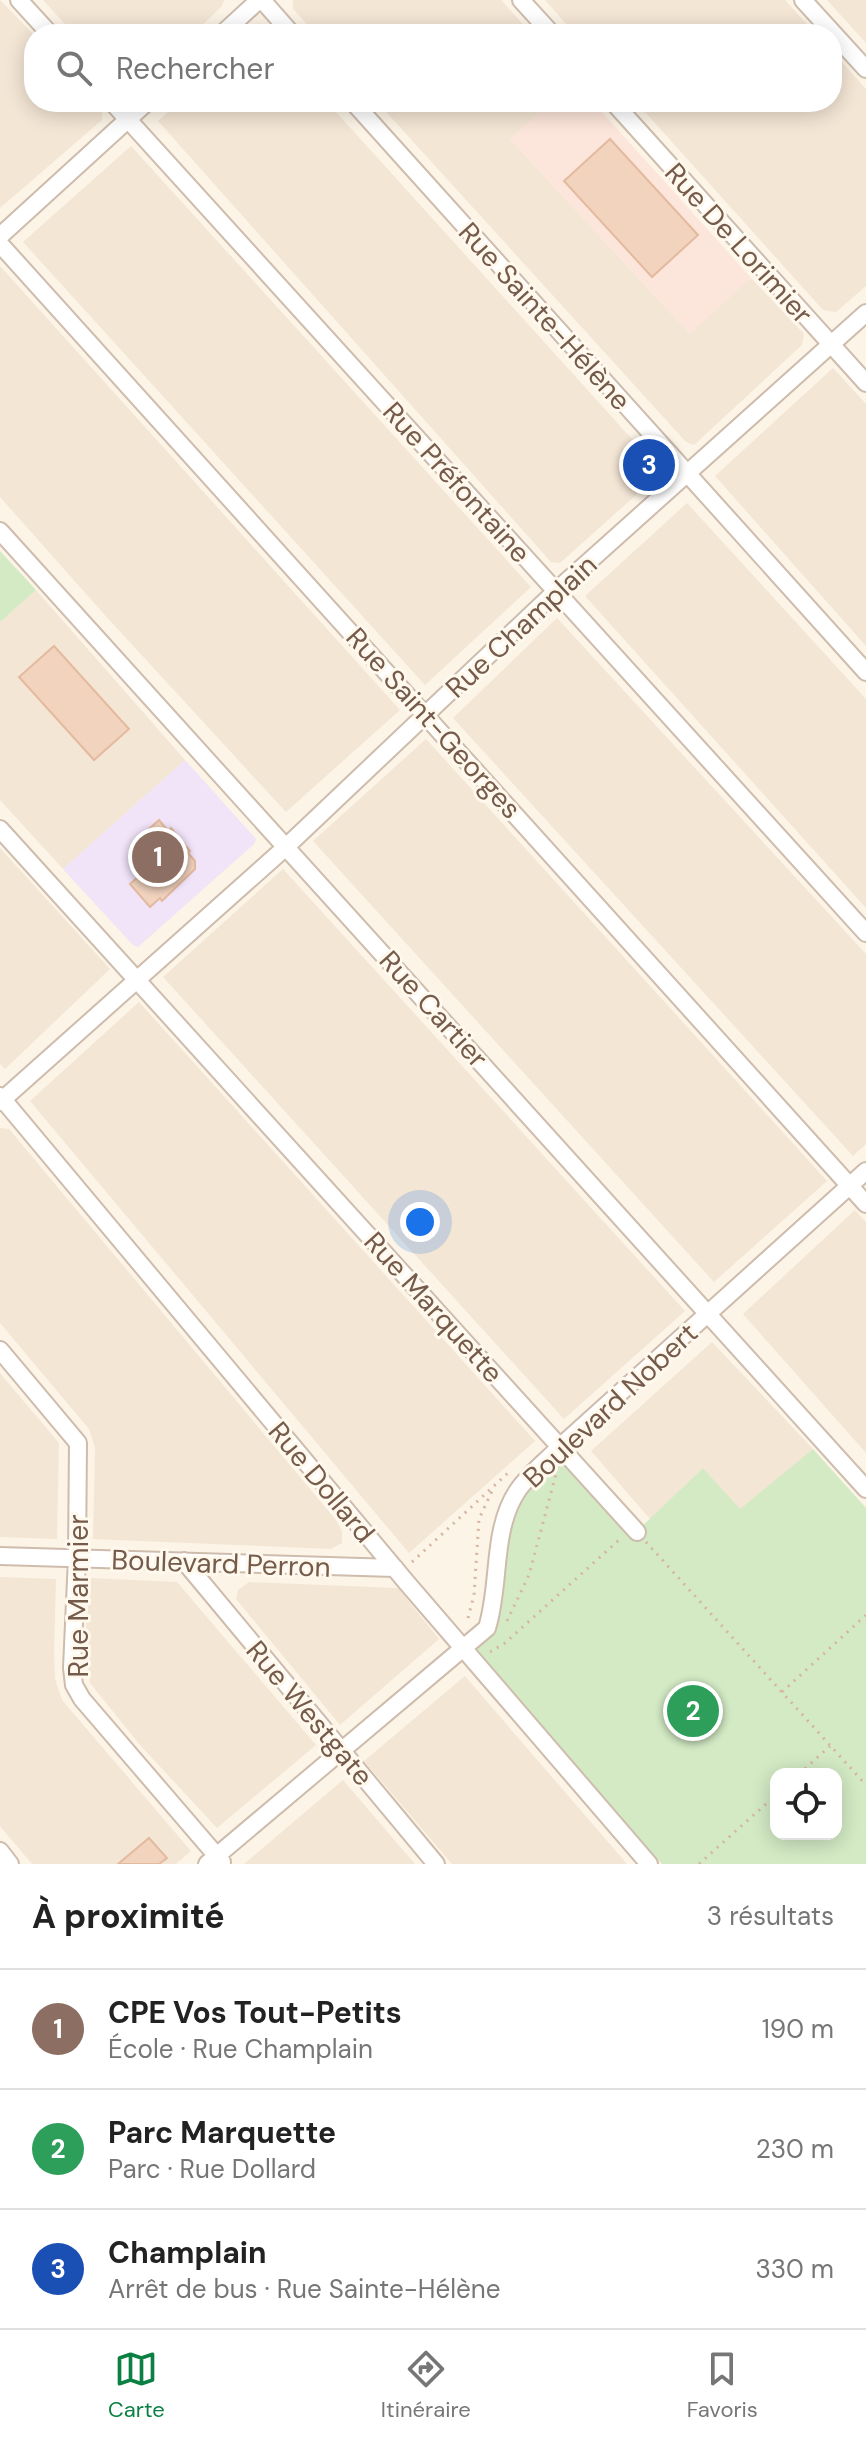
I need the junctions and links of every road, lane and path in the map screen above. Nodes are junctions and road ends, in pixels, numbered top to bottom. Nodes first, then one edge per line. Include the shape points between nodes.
1 (19, 0) edge
2 (260, 0) edge
3 (521, 0) edge
4 (803, 0) edge
5 (41, 24) edge
6 (233, 24) edge
7 (283, 24) edge
8 (543, 24) edge
9 (825, 24) edge
10 (842, 43) edge
11 (866, 69) edge
12 (121, 112) edge
13 (136, 112) edge
14 (362, 112) edge
15 (622, 112) edge
16 (128, 119) junction
17 (0, 236) edge
18 (0, 244) edge
19 (866, 313) edge
20 (831, 345) junction
21 (866, 383) edge
22 (687, 474) junction
23 (0, 531) edge
24 (556, 591) junction
25 (866, 672) edge
26 (426, 714) junction
27 (0, 829) edge
28 (287, 846) junction
29 (866, 933) edge
30 (137, 981) junction
31 (1, 1099) edge
32 (866, 1171) edge
33 (849, 1187) junction
34 (866, 1204) edge
35 (709, 1313) junction
36 (0, 1350) edge
37 (561, 1446) junction
38 (516, 1466) dead end
39 (493, 1487) junction
40 (866, 1489) edge
41 (637, 1532) junction
42 (0, 1556) edge
43 (77, 1558) junction
44 (184, 1561) junction
45 (402, 1566) junction
46 (866, 1615) edge
47 (468, 1618) dead end
48 (463, 1648) junction
49 (490, 1652) dead end
50 (782, 1692) junction
51 (830, 1746) junction
52 (340, 1752) junction
53 (806, 1768) edge
54 (866, 1785) edge
55 (770, 1800) edge
56 (0, 1851) edge
57 (216, 1861) edge
58 (10, 1864) edge
59 (436, 1864) edge
60 (649, 1864) edge
61 (699, 1864) edge

1 - 5 street
2 - 6 street
2 - 7 street
3 - 8 street
4 - 9 street
10 - 11 street
12 - 16 street, Rue Préfontaine
13 - 16 street
14 - 22 street, Rue Sainte-Hélène
15 - 20 street, Rue De Lorimier
16 - 17 street
16 - 24 street, Rue Préfontaine
18 - 26 street, Rue Saint-Georges
19 - 20 street, Rue Champlain
20 - 21 street, Rue De Lorimier
20 - 22 street, Rue Champlain
22 - 24 street, Rue Champlain
22 - 25 street, Rue Sainte-Hélène
23 - 28 street, Rue Cartier
24 - 26 street, Rue Champlain
24 - 29 street, Rue Préfontaine
26 - 28 street, Rue Champlain
26 - 33 street, Rue Saint-Georges
27 - 30 street, Rue Marquette
28 - 30 street, Rue Champlain
28 - 35 street, Rue Cartier
30 - 31 street, Rue Champlain
30 - 37 street, Rue Marquette
31 - 45 street, Rue Dollard
32 - 33 street, Boulevard Nobert
33 - 34 street, Rue Saint-Georges
33 - 35 street, Boulevard Nobert
35 - 37 street, Boulevard Nobert
35 - 40 street, Rue Cartier
36 - 43 street, Rue Marmier via 78,1443
37 - 41 street, Rue Marquette
37 - 48 street, Boulevard Nobert via 518,1491 506,1515 487,1628
38 - 39 path
39 - 45 path
39 - 47 path via 479,1519
41 - 49 path via 620,1539
41 - 50 path
42 - 43 street, Boulevard Perron
43 - 44 street, Boulevard Perron
43 - 57 street, Rue Marmier via 74,1685
44 - 45 street, Boulevard Perron
44 - 52 street, Rue Westgate
45 - 48 street, Rue Dollard
46 - 50 path
48 - 52 street, Boulevard Nobert
48 - 60 street, Rue Dollard
50 - 51 path
51 - 53 path
51 - 54 path
52 - 57 street, Boulevard Nobert
52 - 59 street, Rue Westgate
55 - 61 path
56 - 58 street

